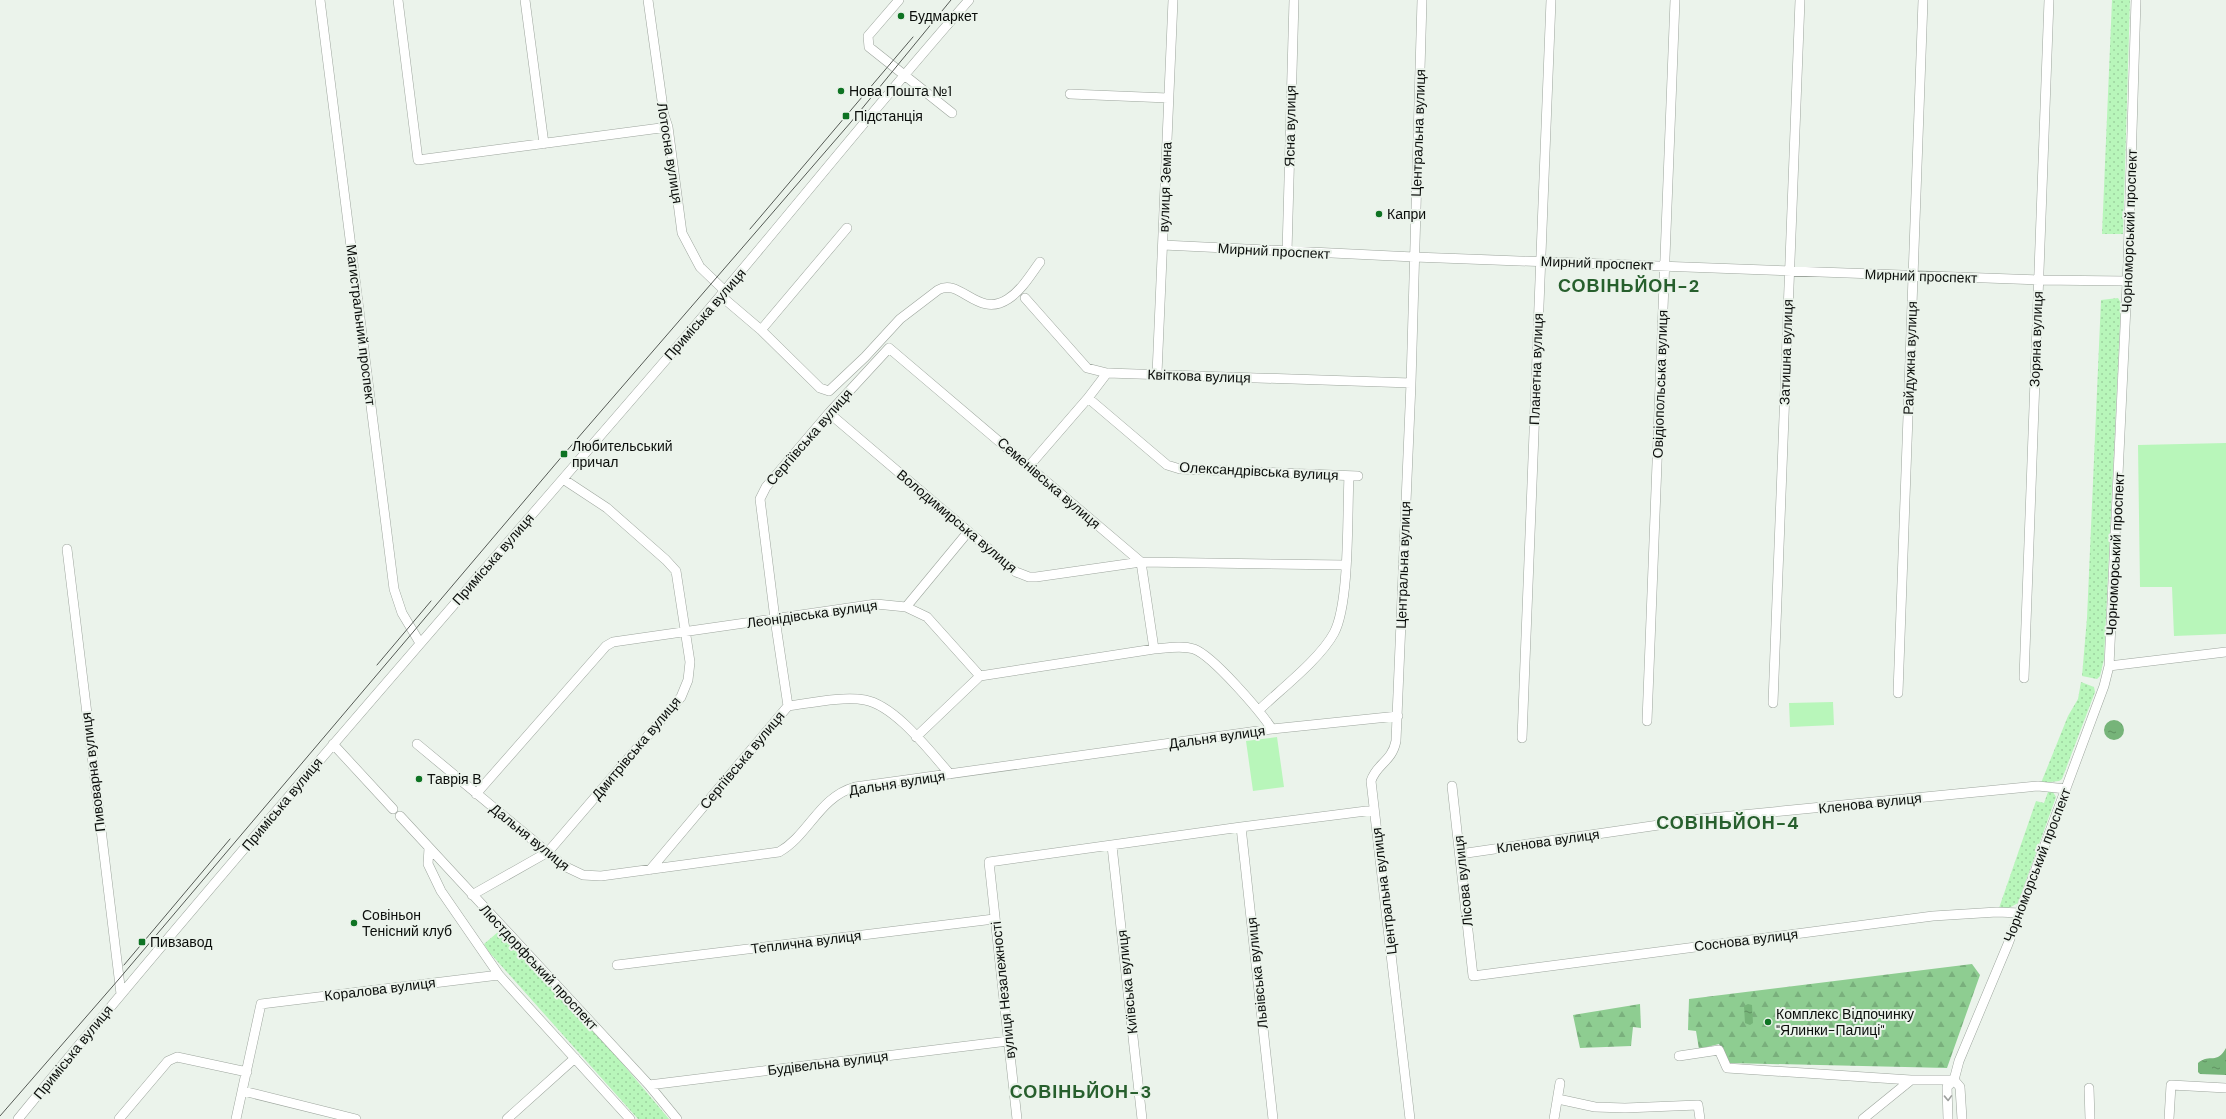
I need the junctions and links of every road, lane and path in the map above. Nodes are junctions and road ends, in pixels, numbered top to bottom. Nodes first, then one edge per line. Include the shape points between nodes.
1 (320, 0) edge
2 (398, 0) edge
3 (525, 0) edge
4 (648, 0) edge
5 (900, 0) edge
6 (970, 0) edge
7 (1173, 0) edge
8 (1294, 0) edge
9 (1422, 0) edge
10 (1551, 0) edge
11 (1675, 0) edge
12 (1800, 0) edge
13 (1923, 0) edge
14 (2049, 0) edge
15 (2136, 0) edge
16 (904, 76) junction
17 (1070, 94) dead end
18 (1168, 98) junction
19 (952, 113) dead end
20 (668, 127) junction
21 (544, 144) junction
22 (847, 228) dead end
23 (1163, 245) junction
24 (1287, 252) junction
25 (1414, 257) junction
26 (1541, 261) junction
27 (1040, 262) dead end
28 (1665, 266) junction
29 (1789, 270) junction
30 (1913, 276) junction
31 (2038, 280) junction
32 (2127, 281) junction
33 (723, 293) junction
34 (1025, 298) dead end
35 (761, 330) junction
36 (889, 348) joint
37 (1107, 373) junction
38 (1157, 374) junction
39 (1411, 383) junction
40 (1088, 398) junction
41 (828, 412) junction
42 (1030, 465) junction
43 (563, 479) junction
44 (968, 532) junction
45 (67, 549) dead end
46 (1141, 562) junction
47 (1345, 565) junction
48 (906, 607) junction
49 (775, 618) junction
50 (686, 630) junction
51 (420, 644) junction
52 (1154, 649) junction
53 (2226, 652) edge
54 (2109, 666) junction
55 (980, 676) junction
56 (2024, 678) dead end
57 (1898, 693) dead end
58 (1773, 703) dead end
59 (788, 706) junction
60 (1259, 710) junction
61 (1398, 716) junction
62 (1647, 721) dead end
63 (1272, 729) junction
64 (916, 737) junction
65 (1522, 738) dead end
66 (333, 744) junction
67 (418, 744) dead end
68 (950, 774) junction
69 (1452, 786) dead end
70 (2066, 789) junction
71 (476, 794) junction
72 (393, 809) dead end
73 (1374, 810) junction
74 (400, 816) dead end
75 (1241, 826) junction
76 (1112, 846) junction
77 (429, 848) junction
78 (548, 852) junction
79 (1460, 854) junction
80 (650, 870) junction
81 (472, 895) junction
82 (2020, 913) junction
83 (994, 919) junction
84 (617, 965) dead end
85 (499, 975) junction
86 (1473, 976) joint
87 (120, 994) junction
88 (1008, 1041) junction
89 (1679, 1056) dead end
90 (575, 1058) junction
91 (248, 1072) junction
92 (1911, 1080) junction
93 (1954, 1080) junction
94 (1560, 1083) dead end
95 (649, 1085) junction
96 (2089, 1088) dead end
97 (2226, 1088) edge
98 (243, 1091) junction
99 (1558, 1100) junction
100 (18, 1119) edge
101 (119, 1119) edge
102 (236, 1119) edge
103 (356, 1119) edge
104 (507, 1119) edge
105 (630, 1119) edge
106 (677, 1119) edge
107 (1017, 1119) edge
108 (1142, 1119) edge
109 (1273, 1119) edge
110 (1410, 1119) edge
111 (1554, 1119) edge
112 (1700, 1119) edge
113 (1863, 1119) edge
114 (1948, 1119) edge
115 (1962, 1119) edge
116 (2090, 1119) edge
117 (2169, 1119) edge

1 - 51 street, Магистральний проспект via 394,589 402,613
2 - 21 street via 418,160
3 - 21 street
4 - 20 street, Лотосна вулиця via 664,115
5 - 16 street via 868,36 868,47
6 - 16 street, Приміська вулиця
7 - 18 street, вулиця Земна
8 - 24 street, Ясна вулиця
9 - 25 street, Центральна вулиця
10 - 26 street, Планетна вулиця
11 - 28 street, Овідіопольська вулиця
12 - 29 street, Затишна вулиця
13 - 30 street, Райдужна вулиця
14 - 31 street, Зоряна вулиця
15 - 32 street, Чорноморський проспект
16 - 19 street
16 - 33 street, Приміська вулиця
17 - 18 street
18 - 23 street, вулиця Земна
20 - 21 street
20 - 33 street, Лотосна вулиця via 682,233 700,267
22 - 35 street
23 - 24 street, Мирний проспект
23 - 38 street, вулиця Земна
24 - 25 street, Мирний проспект
25 - 26 street, Мирний проспект
25 - 39 street, Центральна вулиця
26 - 28 street, Мирний проспект
26 - 65 street, Планетна вулиця
27 - 35 street, Лотосна вулиця via 1016,293 996,304 980,304 944,286 900,319 829,391 820,388
28 - 29 street, Мирний проспект
28 - 62 street, Овідіопольська вулиця
29 - 30 street, Мирний проспект
29 - 58 street, Затишна вулиця
30 - 31 street, Мирний проспект
30 - 57 street, Райдужна вулиця
31 - 32 street, Мирний проспект
31 - 56 street, Зоряна вулиця
32 - 54 street, Чорноморський проспект
33 - 35 street, Лотосна вулиця
33 - 43 street, Приміська вулиця
34 - 37 street, Квіткова вулиця via 1087,368
36 - 41 street, Сергіївська вулиця
36 - 42 street, Семенівська вулиця
37 - 38 street, Квіткова вулиця
37 - 40 street
38 - 39 street, Квіткова вулиця
39 - 61 street, Центральна вулиця
40 - 42 street
40 - 47 street, Олександрівська вулиця via 1168,464 1180,469 1353,476
41 - 44 street, Володимирська вулиця
41 - 49 street, Сергіївська вулиця via 766,487 760,499
42 - 46 street, Семенівська вулиця
43 - 50 street, Дмитрівська вулиця via 606,508 672,565 678,579
43 - 51 street, Приміська вулиця
44 - 46 street, Володимирська вулиця via 1016,572 1029,577
44 - 48 street
45 - 87 street, Пивоварна вулиця
46 - 47 street, Володимирська вулиця
46 - 52 street
47 - 60 street via 1342,609 1333,634 1313,659
48 - 49 street, Леонідівська вулиця via 876,604
48 - 55 street, Леонідівська вулиця via 927,617
49 - 50 street, Леонідівська вулиця
49 - 59 street, Сергіївська вулиця
50 - 71 street, Леонідівська вулиця via 620,640 606,646
50 - 78 street, Дмитрівська вулиця via 690,670 680,697
51 - 66 street, Приміська вулиця
52 - 55 street
52 - 60 street via 1186,648 1202,653
53 - 54 street
54 - 70 street, Чорноморський проспект
55 - 64 street
59 - 64 street via 866,700 887,711
59 - 80 street, Сергіївська вулиця
60 - 63 street
61 - 63 street, Дальня вулиця
61 - 73 street, Центральна вулиця via 1394,751 1371,781
63 - 68 street, Дальня вулиця
64 - 68 street
66 - 72 street
66 - 87 street, Приміська вулиця
67 - 71 street, Дальня вулиця
68 - 80 street, Дальня вулиця via 843,790 827,802 788,847 779,852
69 - 79 street, Лісова вулиця
70 - 79 street, Кленова вулиця via 2038,786 1700,819
70 - 82 street, Чорноморський проспект
71 - 78 street, Дальня вулиця
73 - 75 street
73 - 110 street, Центральна вулиця
74 - 77 street, Люстдорфський проспект
75 - 76 street
75 - 109 street, Львівська вулиця
76 - 83 street, вулиця Незалежності via 989,862
76 - 108 street, Київська вулиця
77 - 81 street, Люстдорфський проспект
77 - 85 street via 428,864 441,891
78 - 80 street, Дальня вулиця via 564,866 583,875 601,876
78 - 81 street, Дмитрівська вулиця
79 - 86 street, Лісова вулиця
81 - 95 street, Люстдорфський проспект
82 - 86 street, Соснова вулиця via 1933,916
82 - 93 street, Чорноморський проспект via 1959,1061
83 - 84 street, Теплична вулиця
83 - 88 street, вулиця Незалежності
85 - 90 street
85 - 91 street, Коралова вулиця via 261,1004
87 - 100 street, Приміська вулиця
88 - 95 street, Будівельна вулиця
88 - 107 street, вулиця Незалежності
89 - 92 street via 1719,1050 1727,1068
90 - 104 street
90 - 105 street
91 - 98 street
91 - 101 street via 177,1057 168,1061
92 - 93 street
92 - 113 street
93 -> 114 street, Чорноморський проспект via 1947,1087
93 - 115 street via 1960,1087
94 - 99 street
95 - 106 street, Люстдорфський проспект
96 - 116 street
97 - 117 street via 2171,1085
98 - 102 street
98 - 103 street
99 - 111 street
99 - 112 street via 1625,1108 1698,1105

